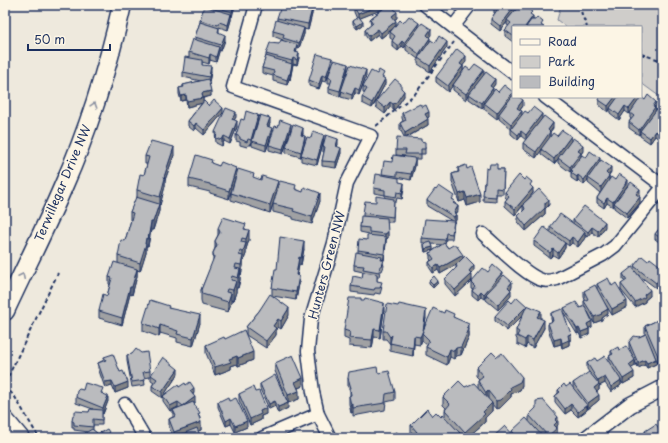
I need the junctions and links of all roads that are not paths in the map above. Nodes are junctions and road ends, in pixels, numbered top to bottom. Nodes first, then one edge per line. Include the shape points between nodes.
1 (122, 5) edge
2 (256, 5) edge
3 (425, 5) edge
4 (470, 5) edge
5 (457, 30) junction
6 (512, 72) edge
7 (546, 98) edge
8 (663, 186) edge
9 (483, 234) dead end
10 (5, 311) edge
11 (663, 388) edge
12 (125, 404) dead end
13 (318, 414) junction
14 (5, 419) edge
15 (21, 438) edge
16 (146, 438) edge
17 (262, 438) edge
18 (330, 438) edge
19 (587, 438) edge

10 -> 1 main road, Terwillegar Drive NW via 82,141 112,48
2 - 13 street, Hunters Green NW via 233,87 371,136 347,182 334,243 311,319 308,351
3 - 5 street
4 - 5 street
5 - 6 street
7 - 8 street
8 - 9 street via 615,246 557,279 542,280 525,271
11 - 19 street via 630,405
12 - 16 street
13 - 17 street
13 - 18 street, Hunters Green NW
14 - 15 main road

